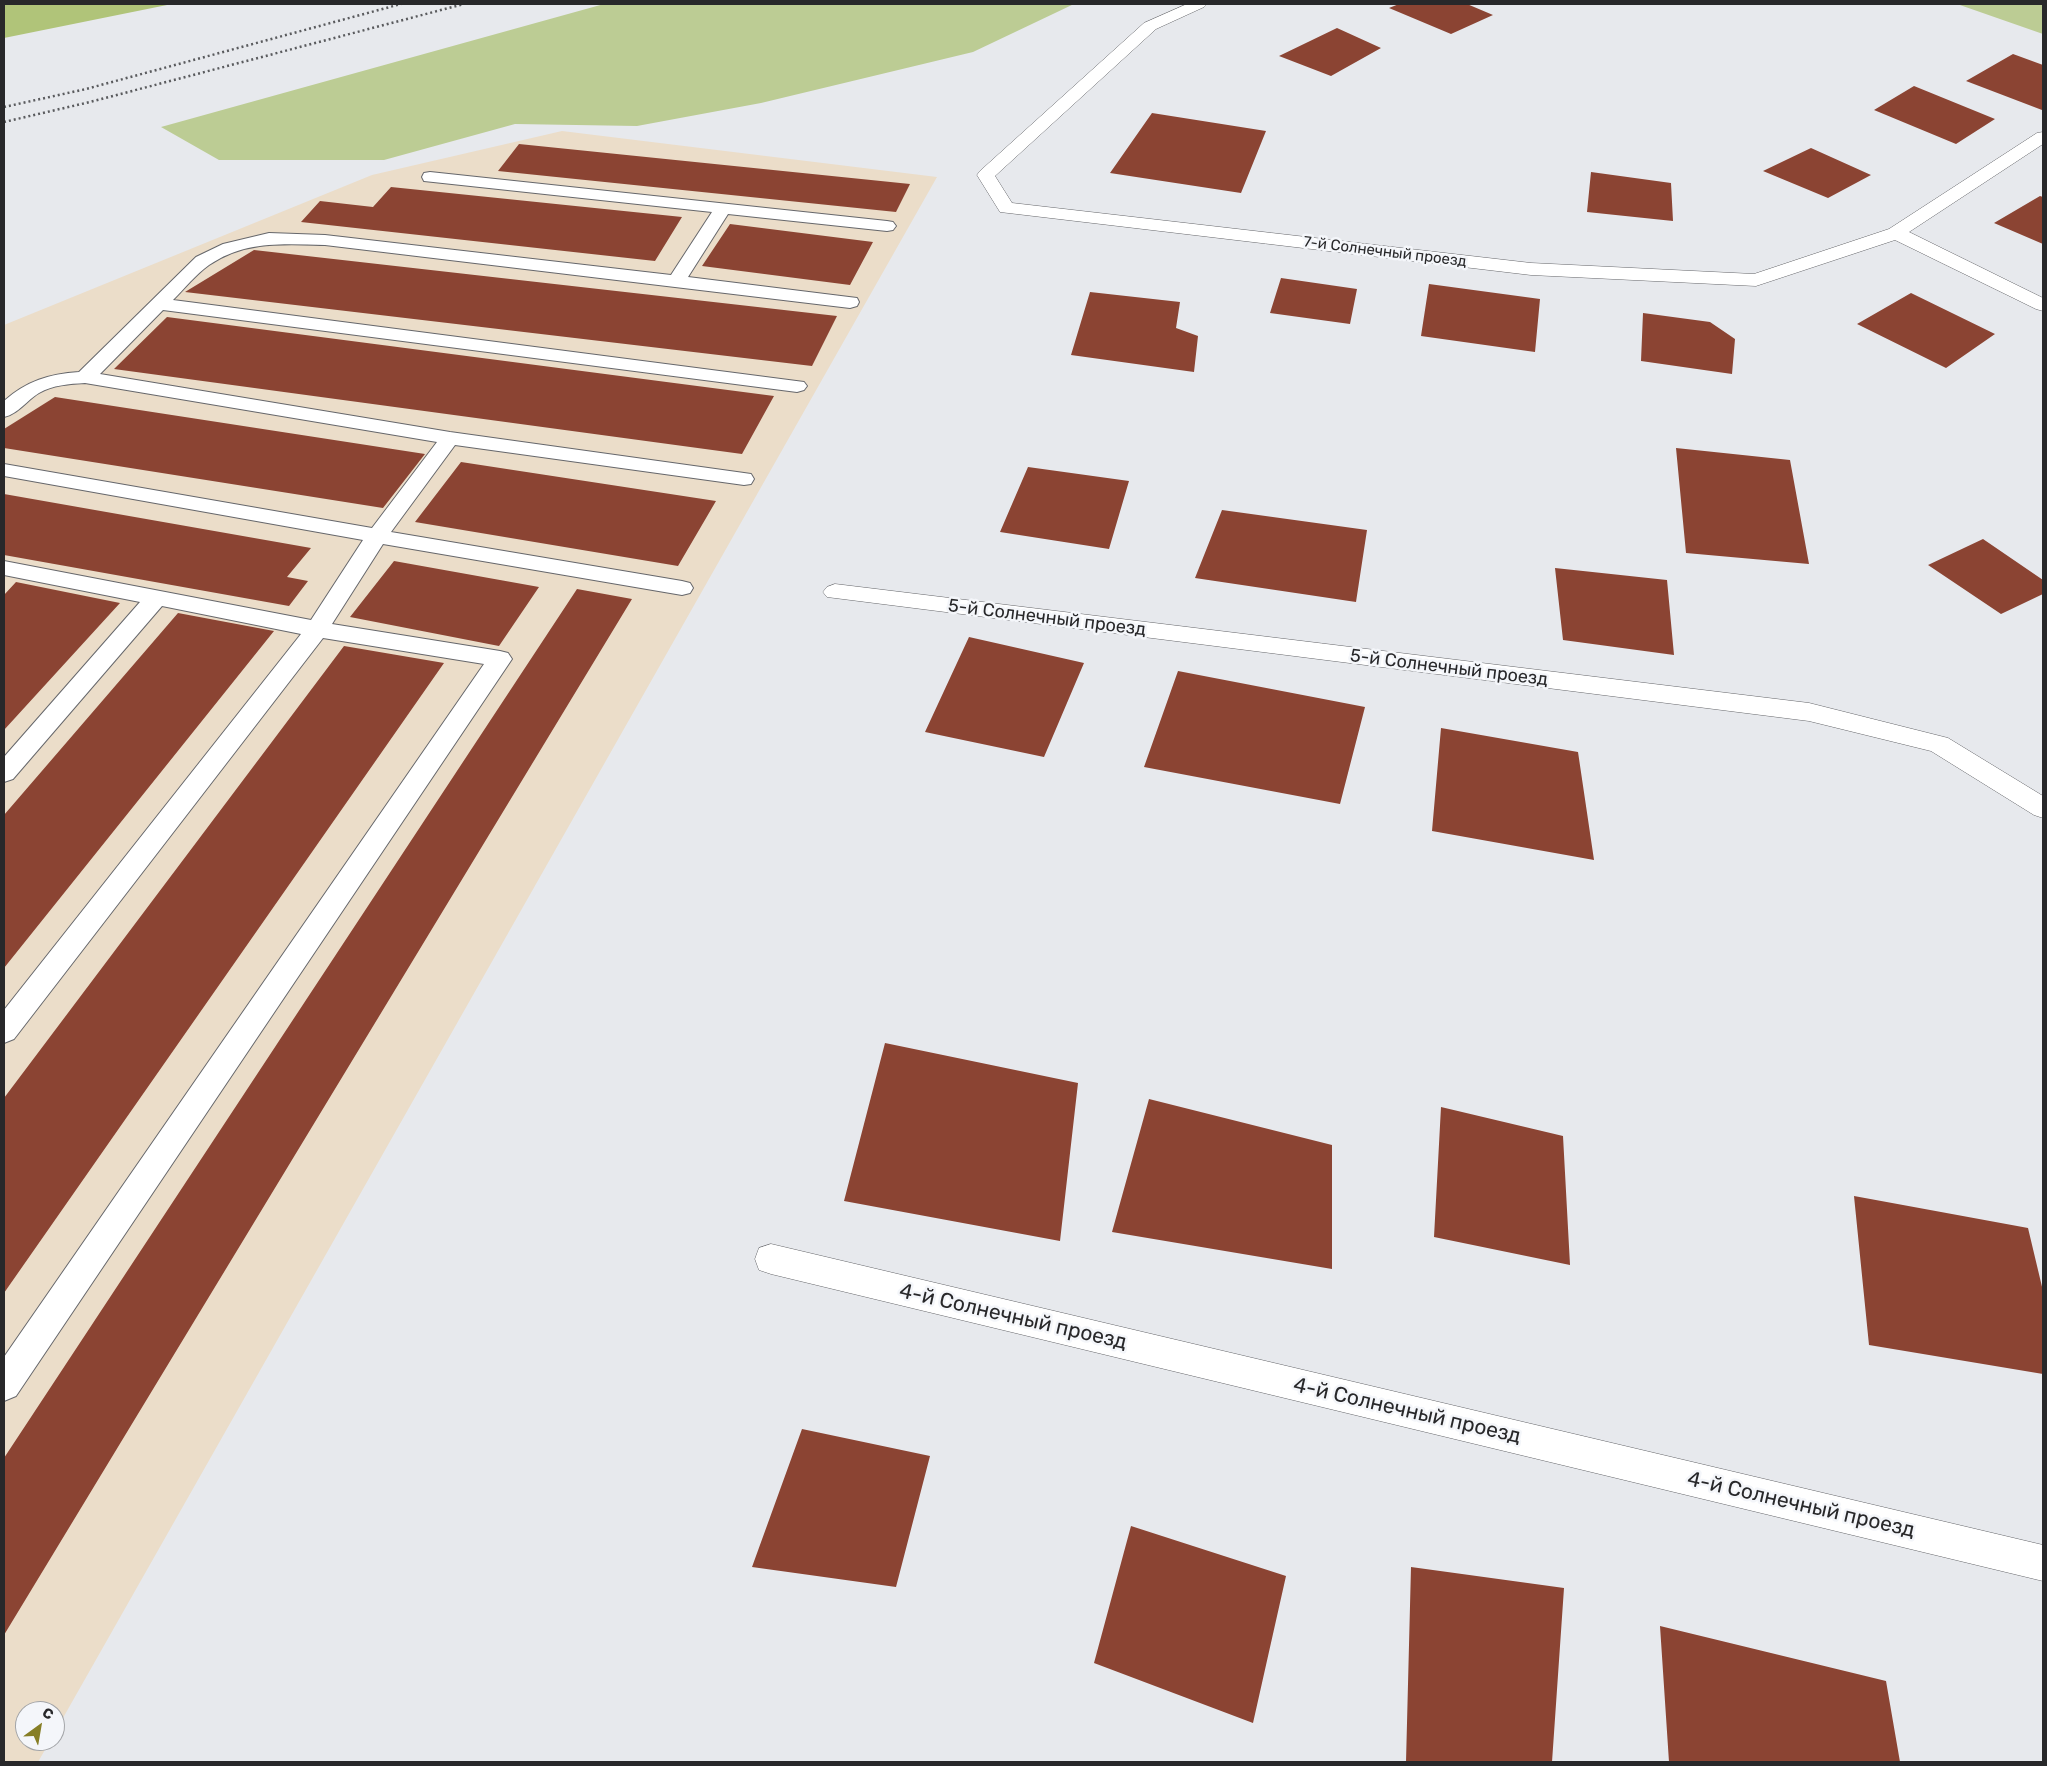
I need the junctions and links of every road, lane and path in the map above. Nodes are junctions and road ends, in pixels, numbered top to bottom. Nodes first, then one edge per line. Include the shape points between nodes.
1 (1199, 4) edge
2 (2043, 137) edge
3 (430, 177) dead end
4 (723, 208) junction
5 (887, 226) dead end
6 (1896, 233) junction
7 (676, 282) junction
8 (850, 302) dead end
9 (160, 304) junction
10 (2043, 305) edge
11 (85, 377) junction
12 (797, 386) dead end
13 (4, 411) edge
14 (450, 438) junction
15 (4, 470) edge
16 (744, 479) dead end
17 (376, 536) junction
18 (4, 568) edge
19 (682, 588) dead end
20 (835, 592) dead end
21 (157, 596) junction
22 (317, 629) junction
23 (4, 773) edge
24 (2043, 808) edge
25 (4, 1031) edge
26 (771, 1259) dead end
27 (4, 1385) edge
28 (2043, 1563) edge

1 - 6 street, 7-й Солнечный проезд via 1150,26 986,175 1006,208 1532,269 1756,280
2 - 6 street, 7-й Солнечный проезд
3 - 4 lane
4 - 5 lane
4 - 7 lane
6 - 10 street
7 - 8 lane
7 - 9 lane via 325,240 269,238 229,248 202,261
9 - 11 lane
9 - 12 lane
11 - 13 lane via 51,380 37,385
11 - 14 lane
14 - 16 lane
14 - 17 lane
15 - 17 lane
17 - 19 lane
17 - 22 lane
18 - 21 lane
20 - 24 street, 5-й Солнечный проезд via 1809,712 1939,744
21 - 22 lane
21 - 23 lane
22 - 25 lane
22 - 27 lane via 500,659
26 - 28 street, 4-й Солнечный проезд

